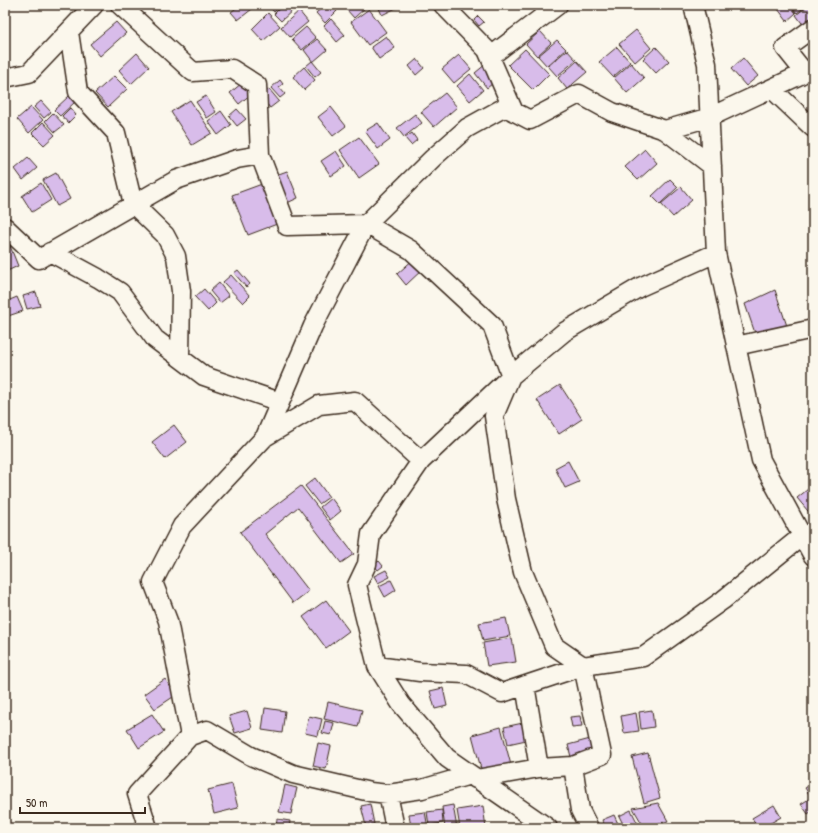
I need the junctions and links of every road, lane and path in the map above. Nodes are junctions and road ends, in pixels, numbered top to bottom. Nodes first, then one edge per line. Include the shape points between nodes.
1 (94, 5) edge
2 (120, 5) edge
3 (443, 5) edge
4 (558, 5) edge
5 (693, 5) edge
6 (813, 28) edge
7 (69, 32) junction
8 (491, 56) junction
9 (809, 71) edge
10 (5, 78) edge
11 (772, 89) junction
12 (514, 112) junction
13 (710, 117) junction
14 (813, 128) edge
15 (665, 130) junction
16 (260, 155) junction
17 (712, 166) junction
18 (133, 204) junction
19 (366, 224) junction
20 (5, 227) edge
21 (50, 252) junction
22 (716, 253) junction
23 (813, 329) edge
24 (736, 346) junction
25 (180, 358) junction
26 (511, 376) junction
27 (280, 402) junction
28 (265, 437) junction
29 (421, 461) junction
30 (802, 536) junction
31 (813, 556) edge
32 (377, 666) junction
33 (582, 666) junction
34 (525, 685) junction
35 (190, 736) junction
36 (573, 766) junction
37 (539, 768) junction
38 (473, 777) junction
39 (388, 794) junction
40 (148, 828) edge
41 (395, 828) edge
42 (548, 828) edge
43 (589, 828) edge

1 - 7 street
2 - 16 street via 193,72 232,69 257,85
3 - 8 street
4 - 8 street
5 - 13 street via 707,64
6 - 9 street via 785,48
7 - 10 street via 30,73
7 - 18 street via 78,92 116,133
8 - 12 street
9 - 11 street
11 - 13 street
11 - 14 street
12 - 15 street via 530,120 579,94 612,112
12 - 19 street via 505,107 467,128
13 - 15 street
13 - 17 street
15 - 17 street
16 - 18 street via 237,159 176,180
16 - 19 street via 287,226
17 - 22 street
18 - 21 street
18 - 25 street via 165,235 176,256 181,291
19 - 26 street via 412,250 492,325
19 - 27 street via 313,326
20 - 21 street via 39,259
21 - 25 street via 120,292 155,339
22 - 24 street
22 - 26 street via 634,290 564,332
23 - 24 street
24 - 30 street via 761,460
25 - 27 street via 204,376
26 - 29 street
26 - 33 street via 494,416 506,499 522,565 554,646
27 - 28 street
28 - 29 street via 319,405 355,401
28 - 35 street via 182,526 153,582 168,620
29 - 32 street via 371,534 368,564 358,585
30 - 31 street
30 - 33 street via 723,600 643,657
32 - 34 street via 420,672 466,674 502,693
32 - 38 street via 401,704 447,758
33 - 34 street
33 - 36 street via 602,755
34 - 37 street
35 - 39 street via 207,730 251,756 293,774
35 - 40 street via 137,794
36 - 37 street
36 - 43 street via 580,810
37 - 38 street
38 - 39 street
38 - 42 street
39 - 41 street

